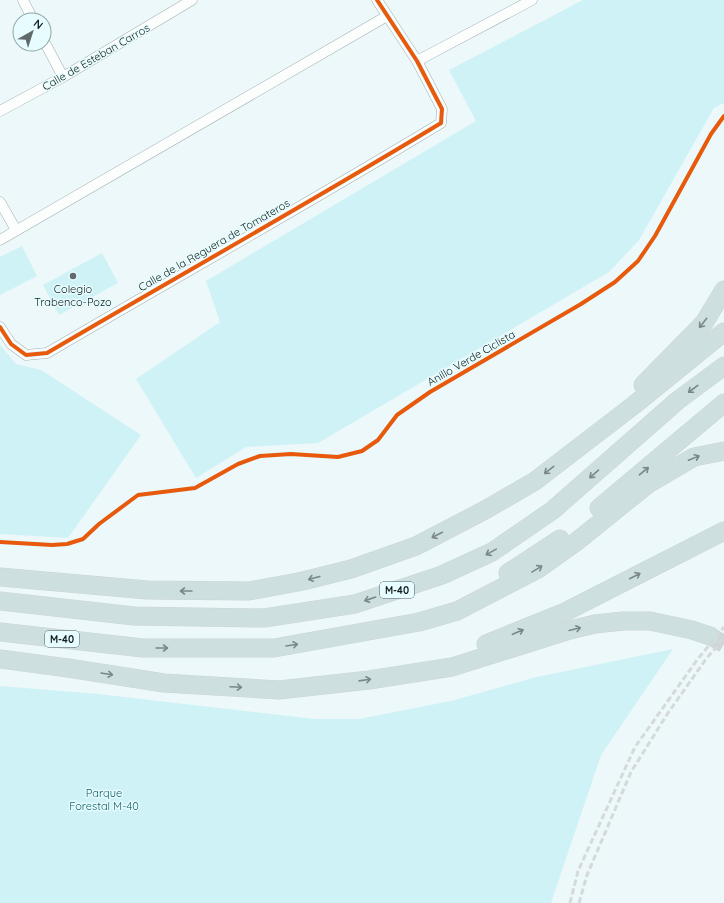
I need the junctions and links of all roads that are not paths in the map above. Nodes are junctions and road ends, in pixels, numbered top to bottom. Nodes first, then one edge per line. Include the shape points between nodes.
1 (23, 0) edge
2 (192, 0) edge
3 (377, 0) edge
4 (532, 0) edge
5 (29, 12) edge
6 (387, 16) junction
7 (50, 52) edge
8 (417, 61) junction
9 (63, 77) junction
10 (0, 111) edge
11 (0, 202) edge
12 (16, 230) junction
13 (0, 240) edge
14 (724, 290) edge
15 (0, 327) edge
16 (724, 332) edge
17 (724, 366) edge
18 (724, 403) edge
19 (580, 446) junction
20 (724, 451) edge
21 (724, 531) edge
22 (0, 566) edge
23 (0, 576) edge
24 (147, 590) junction
25 (0, 601) edge
26 (0, 632) edge
27 (371, 632) junction
28 (710, 636) tunnel mouth
29 (0, 659) edge
30 (0, 667) edge
31 (68, 668) junction
32 (402, 673) junction

1 - 5 street
2 - 9 street, Calle de Esteban Carros
3 - 6 street
4 - 8 street
6 - 8 street
6 - 12 street
7 - 9 street
8 - 15 street, Calle de la Reguera de Tomateros via 442,110 441,123 47,353 26,355 11,344
9 - 10 street, Calle de Esteban Carros
11 - 12 street
12 - 13 street
14 -> 19 highway via 704,323
16 - 19 highway
17 -> 25 highway, M-40 via 677,401 553,510 492,552 442,575 355,604 264,618 134,616
27 -> 18 highway, M-40 via 453,600 510,572 571,532
19 -> 24 highway via 535,481 485,510 416,546 351,569 249,591
27 -> 20 highway via 457,611 538,569 648,484 694,457
32 -> 21 highway via 513,634 565,612
22 - 24 highway
23 - 24 highway
26 -> 27 highway, M-40 via 143,648 274,648
32 -> 28 highway via 452,667 595,624 650,621
29 - 31 highway
30 - 31 highway
31 -> 32 highway via 164,683 279,690 369,680

